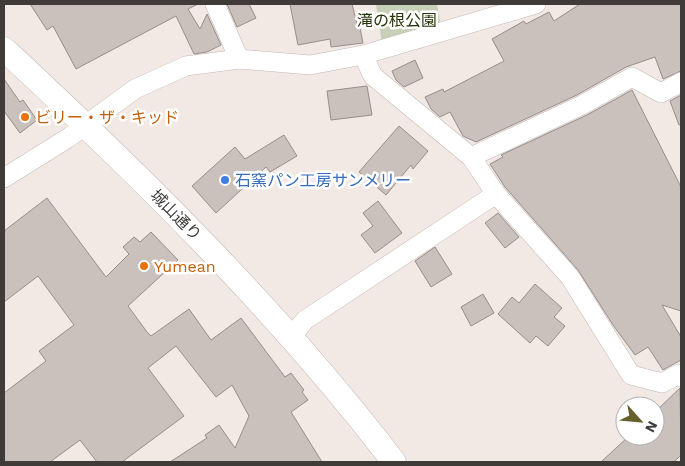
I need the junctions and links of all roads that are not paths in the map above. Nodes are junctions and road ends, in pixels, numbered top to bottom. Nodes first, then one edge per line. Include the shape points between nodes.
1 (215, 4) edge
2 (536, 4) edge
3 (4, 49) edge
4 (363, 55) junction
5 (239, 59) junction
6 (681, 82) edge
7 (86, 125) junction
8 (471, 157) junction
9 (4, 178) edge
10 (496, 194) junction
11 (292, 336) junction
12 (681, 377) edge
13 (394, 462) edge

1 - 5 street
2 - 4 street
3 - 7 street, 城山通り
4 - 5 street via 310,65
4 - 8 street via 373,76
5 - 7 street via 186,66 135,88
6 - 8 street via 661,93 632,77 582,105
7 - 9 street
7 - 11 street, 城山通り via 205,243
8 - 10 street
10 - 11 street via 305,320
10 - 12 street via 570,277 631,374 662,383 679,374
11 - 13 street, 城山通り

